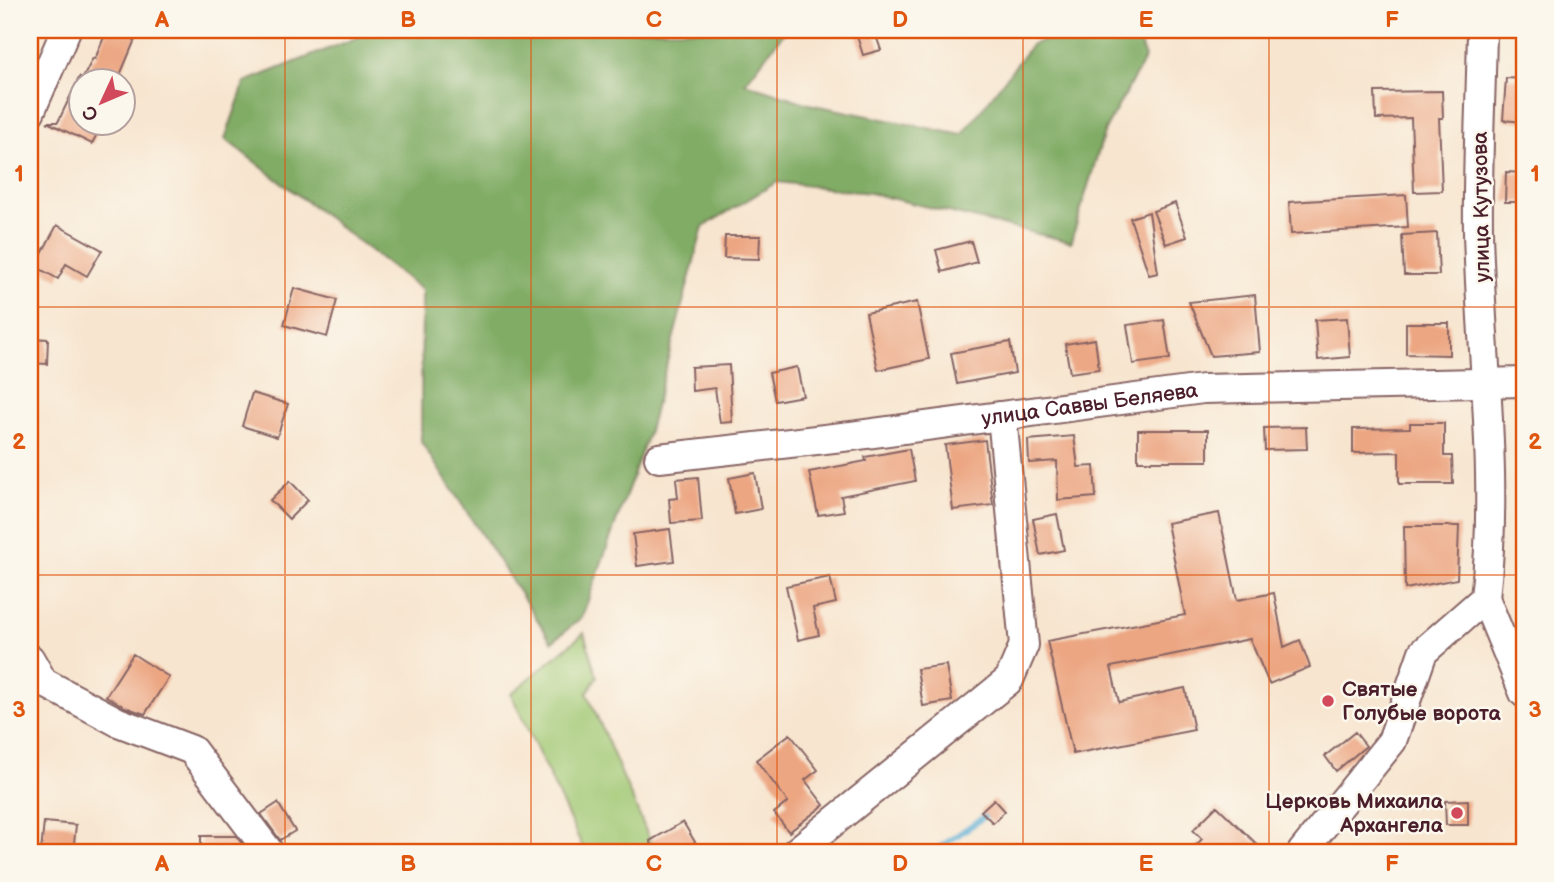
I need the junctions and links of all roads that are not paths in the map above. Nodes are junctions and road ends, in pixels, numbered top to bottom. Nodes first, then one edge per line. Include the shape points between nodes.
1 (66, 30) edge
2 (1482, 30) edge
3 (30, 112) edge
4 (1524, 382) edge
5 (1488, 383) junction
6 (1002, 416) junction
7 (659, 458) dead end
8 (1485, 598) junction
9 (30, 659) edge
10 (1524, 692) edge
11 (269, 852) edge
12 (796, 852) edge
13 (1302, 852) edge

1 - 3 street
2 - 5 street, улица Кутузова via 1478,232
4 - 5 street, улица Саввы Беляева
5 - 6 street, улица Саввы Беляева via 1203,389
5 - 8 street, улица Кутузова via 1490,562
6 - 7 street, улица Саввы Беляева
6 - 12 street via 1024,645 1009,680
8 - 10 street
8 - 13 street via 1423,652 1392,741
9 - 11 street via 43,681 118,722 192,750

